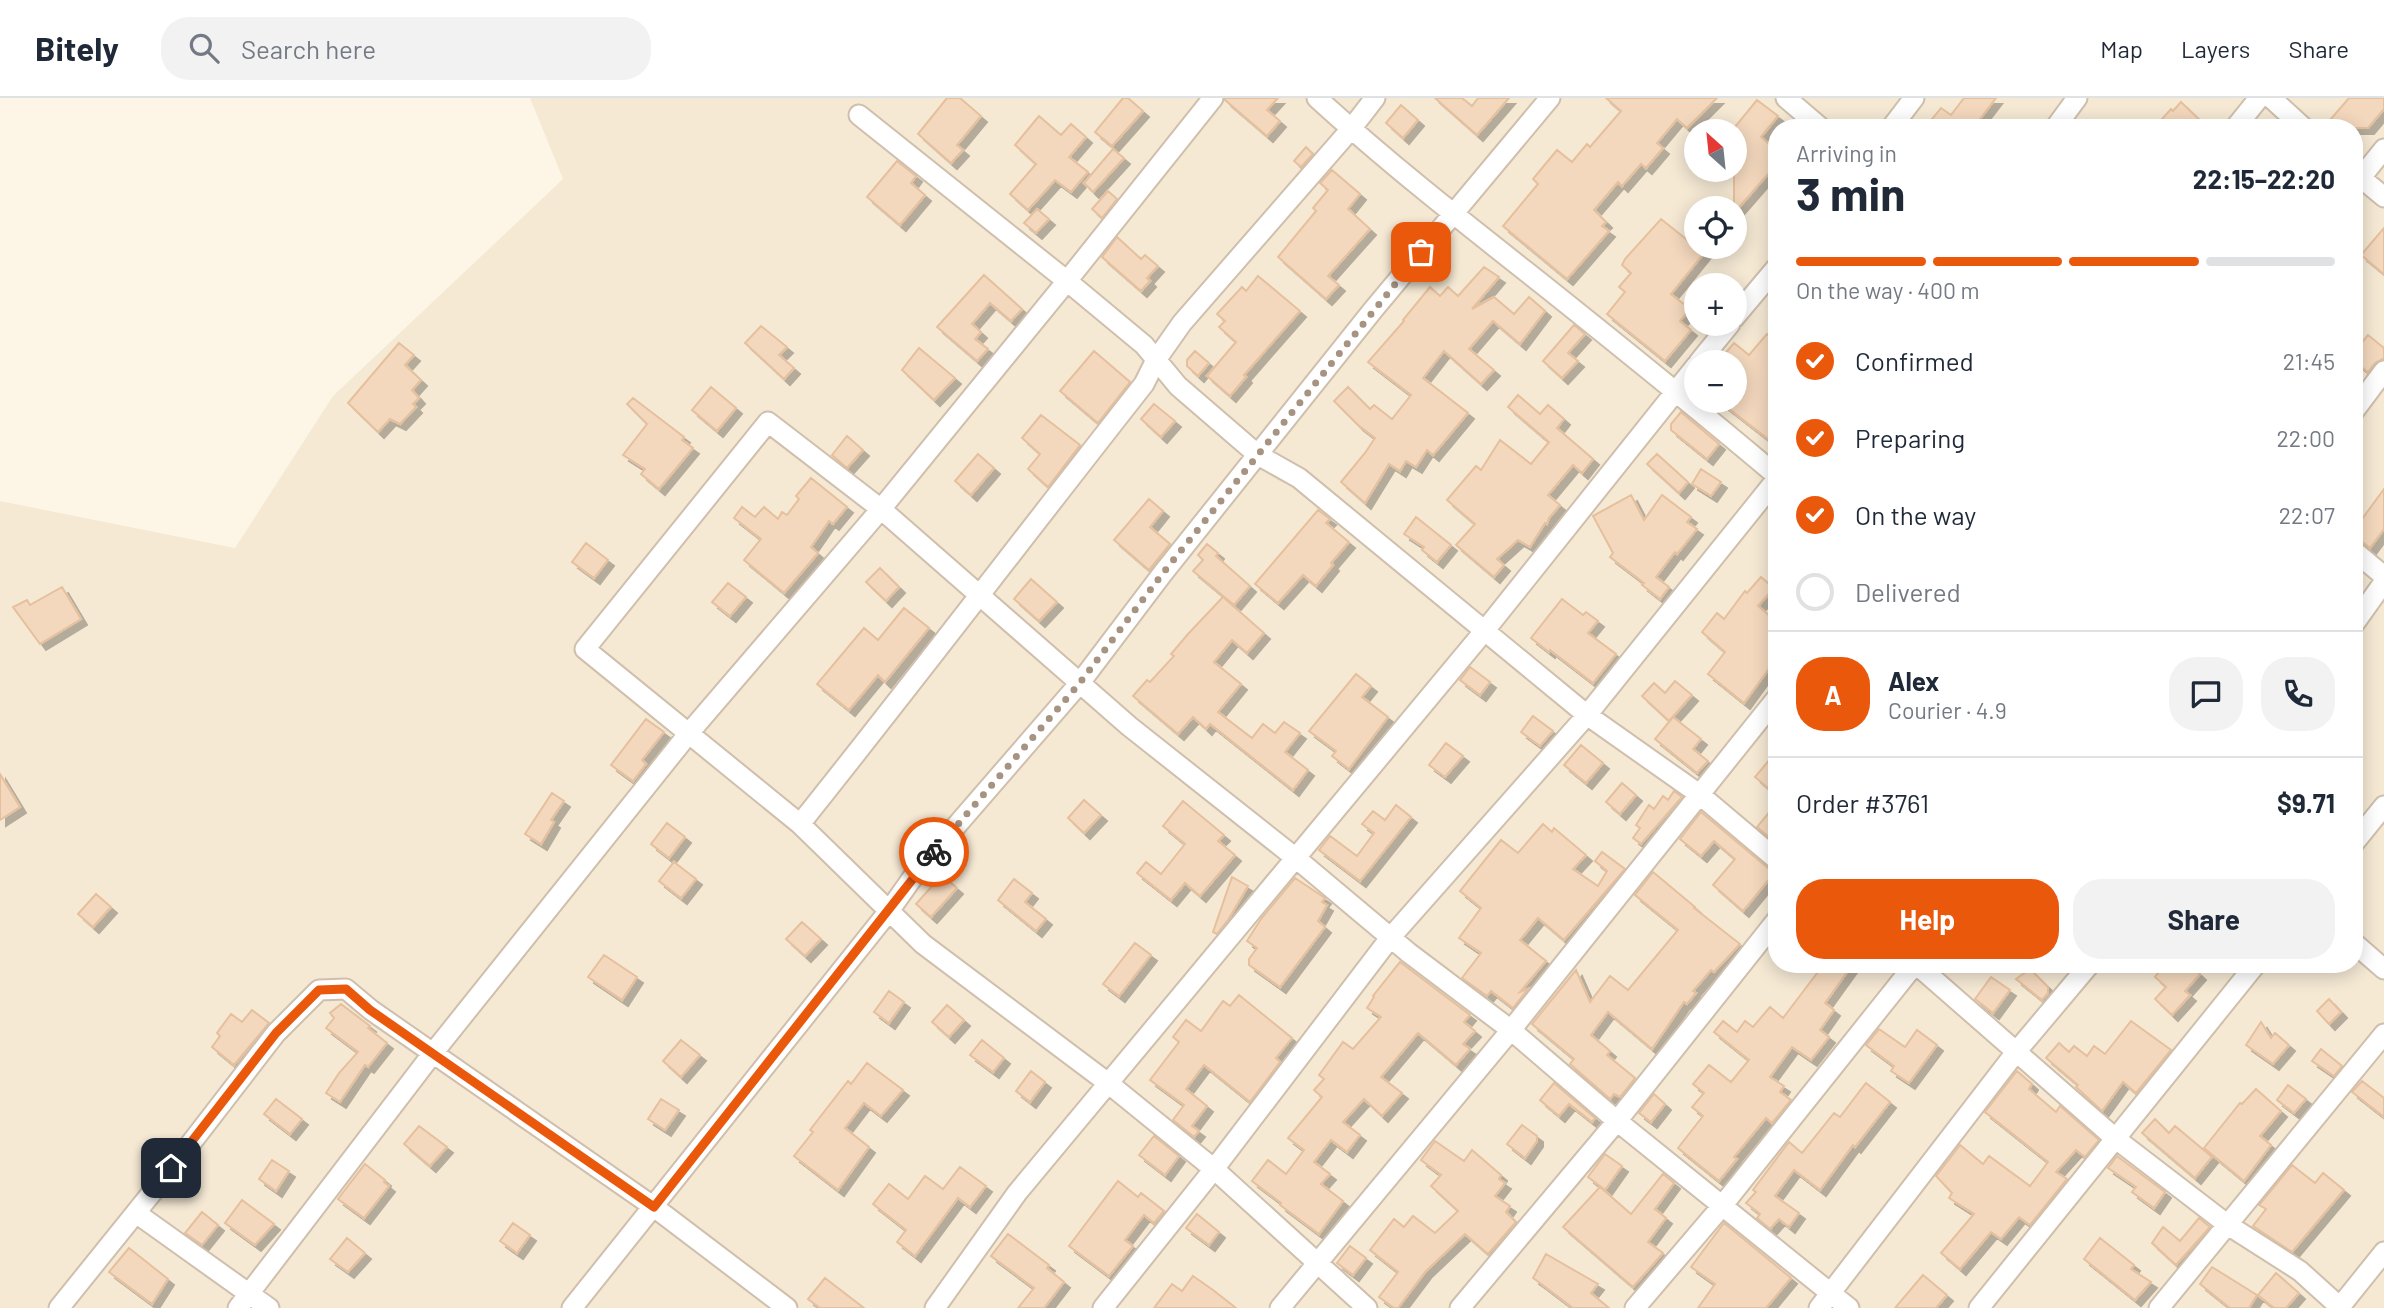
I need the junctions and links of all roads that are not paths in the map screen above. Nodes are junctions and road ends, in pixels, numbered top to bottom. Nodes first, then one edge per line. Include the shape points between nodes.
1 (1213, 98) edge
2 (1317, 98) edge
3 (1375, 98) edge
4 (1550, 98) edge
5 (1786, 98) edge
6 (1914, 98) edge
7 (2077, 98) edge
8 (2259, 98) edge
9 (2271, 98) edge
10 (859, 115) dead end
11 (1810, 119) edge
12 (1898, 119) edge
13 (2062, 119) edge
14 (2242, 119) edge
15 (2294, 119) edge
16 (1351, 130) junction
17 (2384, 149) edge
18 (2363, 172) edge
19 (2363, 184) edge
20 (2384, 197) edge
21 (1453, 214) junction
22 (1768, 278) edge
23 (1067, 281) junction
24 (1747, 303) edge
25 (1720, 336) edge
26 (1709, 350) edge
27 (1156, 360) junction
28 (2384, 371) edge
29 (1684, 380) edge
30 (1676, 390) junction
31 (2363, 399) edge
32 (1258, 455) junction
33 (1768, 470) edge
34 (1768, 487) edge
35 (881, 509) junction
36 (2363, 558) edge
37 (2384, 576) edge
38 (2384, 582) edge
39 (978, 595) junction
40 (2363, 611) edge
41 (1486, 629) junction
42 (1079, 684) junction
43 (1768, 709) edge
44 (1587, 715) junction
45 (689, 733) junction
46 (1699, 794) junction
47 (2384, 806) edge
48 (800, 824) junction
49 (2363, 832) edge
50 (1768, 852) edge
51 (1297, 859) junction
52 (889, 911) junction
53 (1768, 931) edge
54 (1390, 938) junction
55 (2363, 951) edge
56 (2384, 969) edge
57 (1909, 973) edge
58 (1926, 973) edge
59 (2082, 973) edge
60 (2249, 973) edge
61 (1511, 1030) junction
62 (2384, 1034) edge
63 (2016, 1052) junction
64 (433, 1053) junction
65 (1108, 1083) junction
66 (1616, 1121) junction
67 (2116, 1139) junction
68 (1214, 1168) junction
69 (1721, 1206) junction
70 (654, 1207) junction
71 (136, 1213) junction
72 (2228, 1225) junction
73 (2384, 1252) edge
74 (1318, 1264) junction
75 (1832, 1292) junction
76 (244, 1301) edge
77 (59, 1308) edge
78 (269, 1308) edge
79 (572, 1308) edge
80 (788, 1308) edge
81 (935, 1308) edge
82 (1104, 1308) edge
83 (1280, 1308) edge
84 (1367, 1308) edge
85 (1460, 1308) edge
86 (1635, 1308) edge
87 (1819, 1308) edge
88 (1849, 1308) edge
89 (1979, 1308) edge
90 (2159, 1308) edge
91 (2340, 1308) edge

1 - 23 street
2 - 16 street
3 - 16 street
4 - 21 street
5 - 11 street
6 - 12 street
7 - 13 street
8 - 14 street
9 - 15 street
10 - 23 street
16 - 21 street
16 - 27 street via 1182,323
17 - 18 street
19 - 20 street
21 - 30 street
21 - 32 street
22 - 24 street
23 - 27 street
23 - 35 street
25 - 26 street
27 - 32 street via 1178,386
27 - 39 street via 1144,384
28 - 31 street
29 - 30 street
30 - 33 street
30 - 41 street
32 - 41 street via 1299,478
32 - 42 street
34 - 44 street
35 - 39 street
35 - 45 street
35 - 45 street via 768,422 585,649
36 - 37 street
38 - 40 street
39 - 42 street
39 - 48 street
41 - 44 street
41 - 51 street
42 - 51 street
42 - 52 street via 918,870
43 - 46 street
44 - 46 street
44 - 54 street
45 - 48 street
45 - 64 street
46 - 50 street
46 - 61 street
47 - 49 street
48 - 52 street
51 - 54 street
51 - 65 street
52 - 65 street via 923,944
52 - 70 street
53 - 66 street
54 - 61 street
54 - 68 street
55 - 56 street
57 - 69 street
58 - 63 street
59 - 63 street
60 - 67 street
61 - 66 street
61 - 74 street
62 - 72 street
63 - 67 street
63 - 75 street
64 - 70 street
64 - 71 street via 346,989 319,990 276,1033
64 - 76 street
65 - 68 street
65 - 81 street via 1017,1193
66 - 69 street
66 - 85 street
67 - 72 street
67 - 89 street
68 - 74 street
68 - 82 street
69 - 75 street
69 - 86 street
70 - 79 street
70 - 80 street
71 - 76 street
71 - 77 street
72 - 90 street
72 - 91 street via 2300,1271
73 - 91 street
74 - 83 street
74 - 84 street
75 - 87 street
75 - 88 street
76 - 78 street

